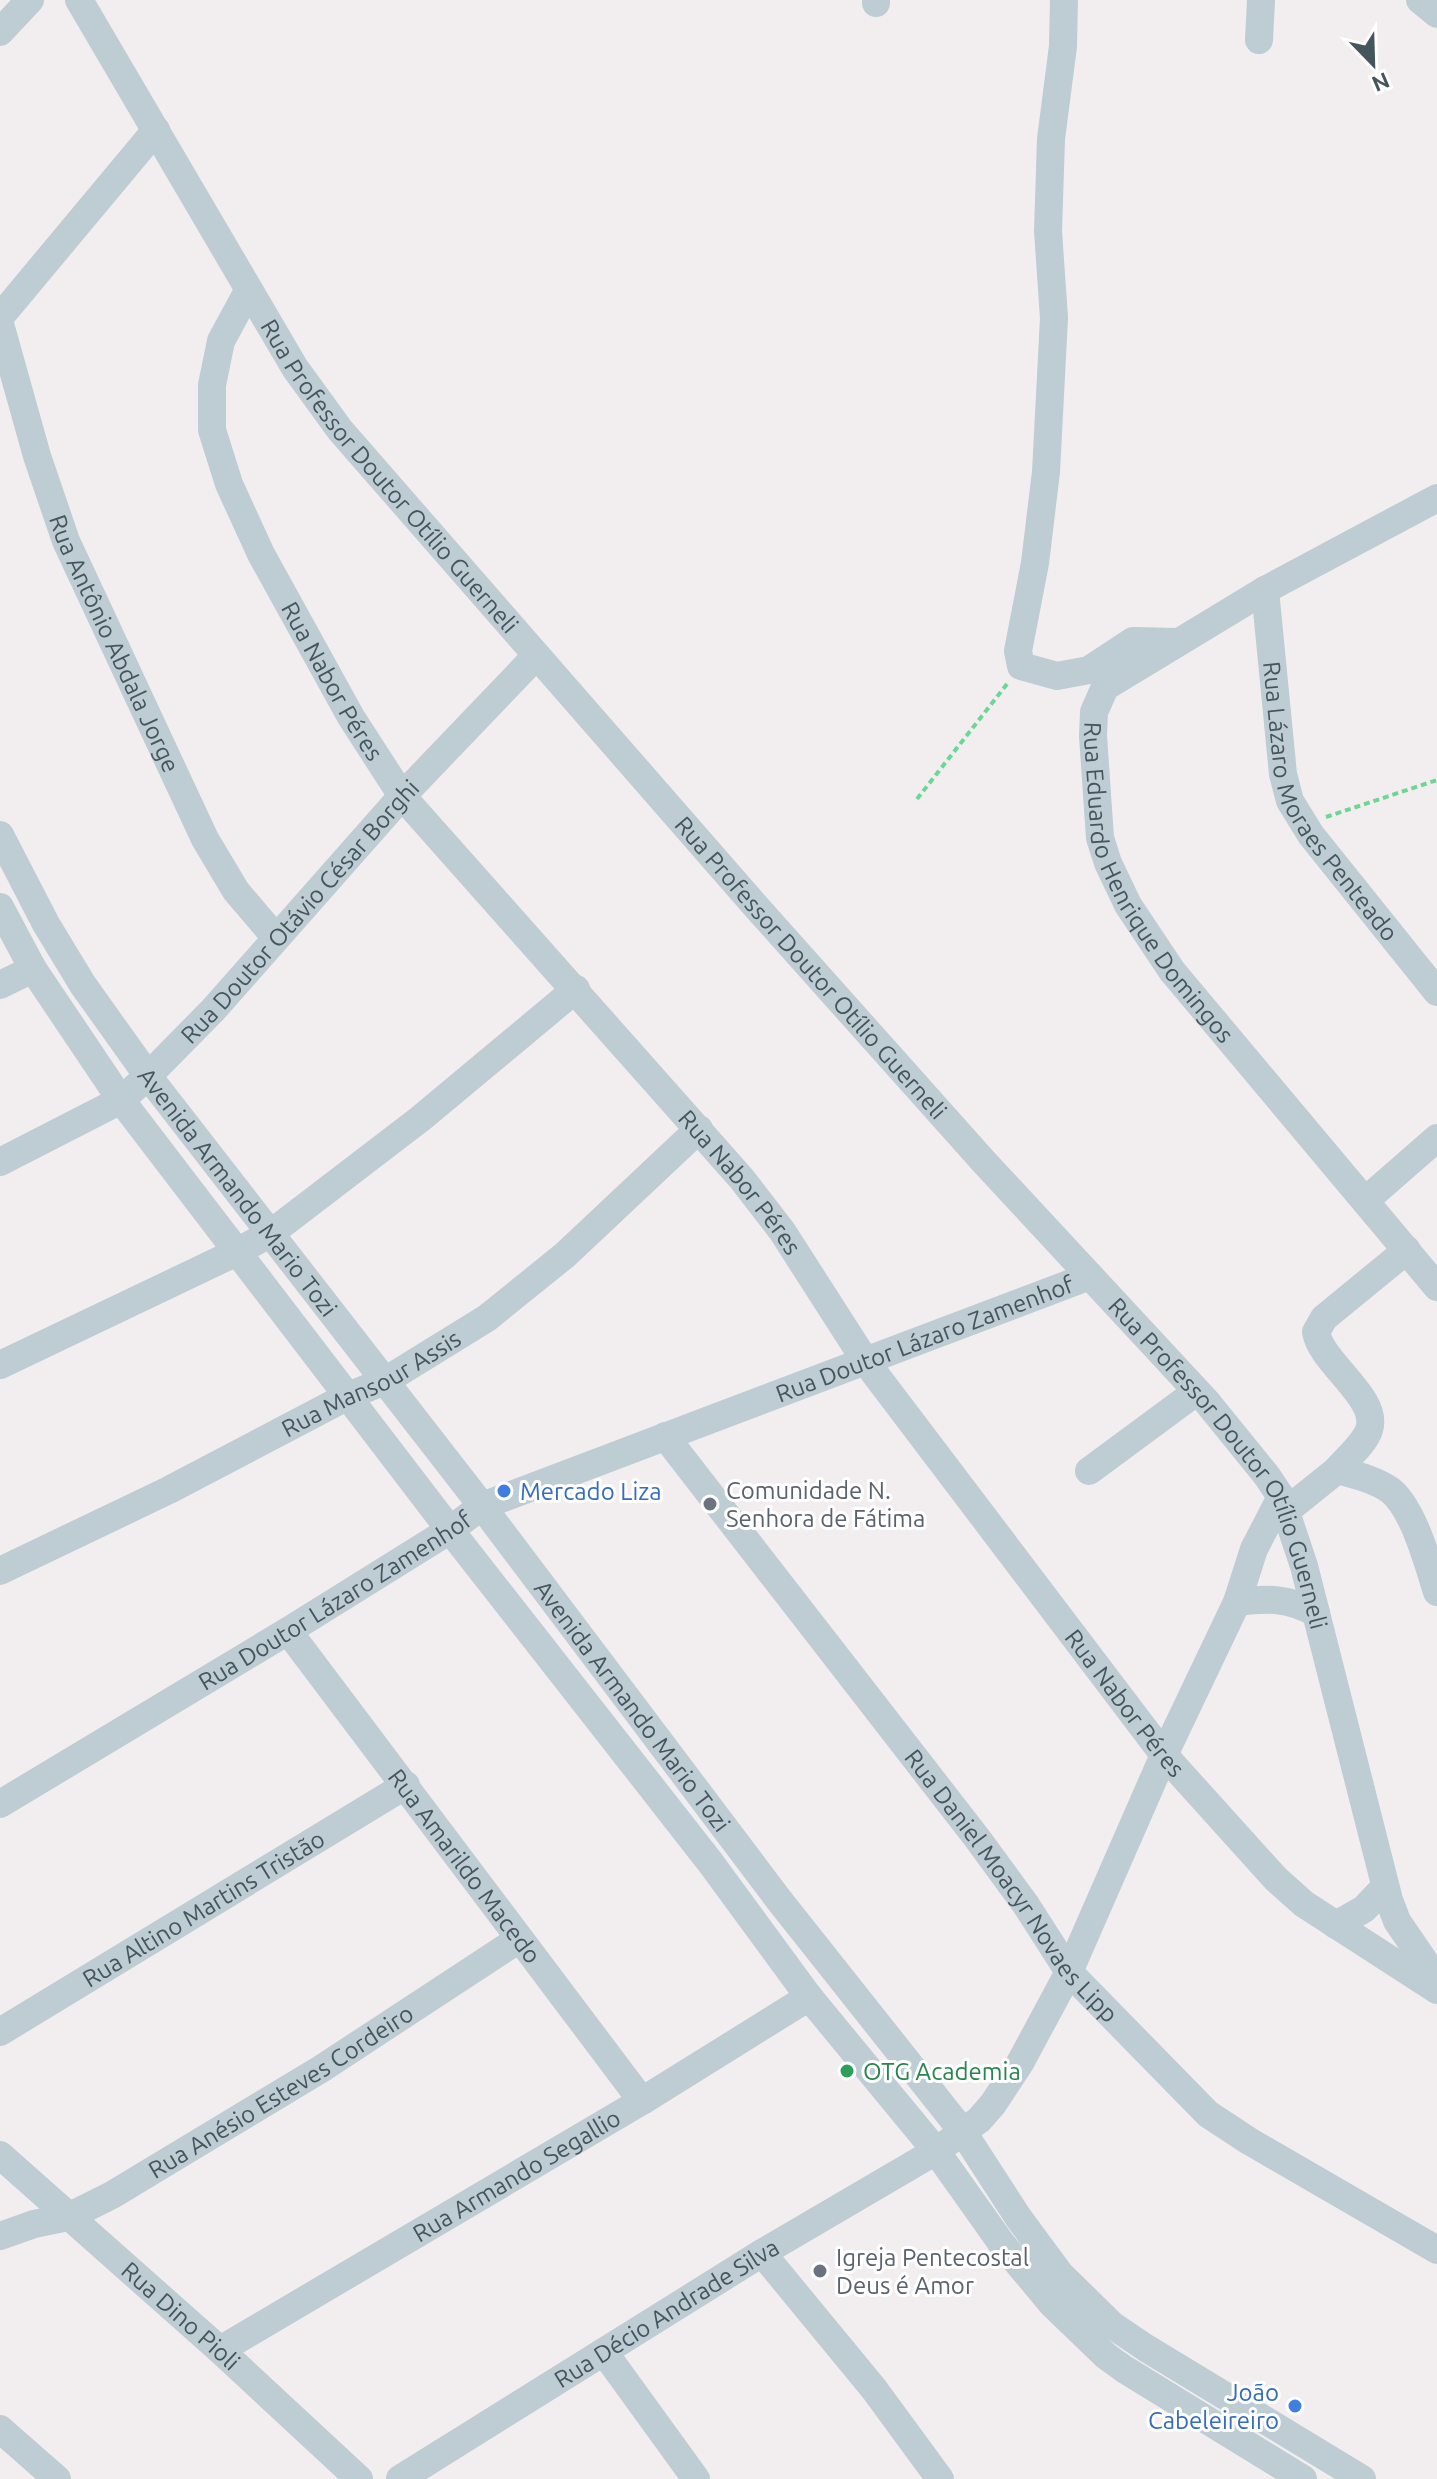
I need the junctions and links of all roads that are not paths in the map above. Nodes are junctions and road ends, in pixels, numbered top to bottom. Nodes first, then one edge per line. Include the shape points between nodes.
1 (30, 0) edge
2 (79, 0) edge
3 (1064, 0) edge
4 (1261, 0) edge
5 (1420, 0) edge
6 (1437, 14) edge
7 (0, 32) edge
8 (1259, 40) dead end
9 (156, 130) junction
10 (248, 291) junction
11 (0, 317) edge
12 (0, 324) edge
13 (1437, 498) edge
14 (1265, 590) junction
15 (1179, 642) junction
16 (536, 656) junction
17 (402, 796) junction
18 (0, 835) edge
19 (0, 907) edge
20 (276, 938) junction
21 (33, 969) junction
22 (0, 985) edge
23 (576, 989) junction
24 (1437, 992) edge
25 (148, 1076) junction
26 (121, 1100) junction
27 (699, 1129) junction
28 (1437, 1138) edge
29 (0, 1162) edge
30 (1366, 1200) junction
31 (271, 1233) junction
32 (1407, 1250) junction
33 (237, 1252) junction
34 (1090, 1276) junction
35 (1437, 1287) edge
36 (866, 1362) junction
37 (0, 1365) edge
38 (385, 1381) junction
39 (1196, 1392) junction
40 (348, 1396) junction
41 (665, 1436) junction
42 (1337, 1470) junction
43 (1089, 1471) dead end
44 (1284, 1504) junction
45 (482, 1506) junction
46 (450, 1530) junction
47 (0, 1571) edge
48 (1437, 1592) edge
49 (1237, 1602) junction
50 (1316, 1613) junction
51 (288, 1631) junction
52 (1164, 1755) junction
53 (406, 1785) junction
54 (0, 1804) edge
55 (1385, 1887) junction
56 (1336, 1925) junction
57 (519, 1939) junction
58 (1069, 1972) junction
59 (1437, 1980) edge
60 (1437, 1990) edge
61 (809, 1997) junction
62 (0, 2032) edge
63 (642, 2101) junction
64 (963, 2132) junction
65 (936, 2151) junction
66 (0, 2155) edge
67 (68, 2217) junction
68 (0, 2236) edge
69 (1437, 2250) edge
70 (762, 2253) junction
71 (220, 2350) junction
72 (604, 2352) junction
73 (0, 2429) edge
74 (57, 2479) edge
75 (359, 2479) edge
76 (400, 2479) edge
77 (696, 2479) edge
78 (940, 2479) edge
79 (1303, 2479) edge
80 (1362, 2479) edge

1 - 7 street
2 - 9 street, Rua Professor Doutor Otílio Guerneli
3 - 15 street via 1051,139 1048,231 1054,318 1046,472 1018,651 1021,666 1057,676 1089,670 1133,641
4 - 8 street
5 - 6 street
9 - 10 street, Rua Professor Doutor Otílio Guerneli
9 - 11 street
10 - 16 street, Rua Professor Doutor Otílio Guerneli via 340,430
10 - 17 street, Rua Nabor Péres via 221,341 212,385 212,430 229,484 261,554 351,717
12 - 20 street, Rua Antônio Abdala Jorge via 66,541 205,839 236,891
13 - 14 street, Rua Eduardo Henrique Domingos
14 - 15 street, Rua Eduardo Henrique Domingos
14 - 24 street, Rua Lázaro Moraes Penteado via 1290,801
15 - 30 street, Rua Eduardo Henrique Domingos via 1105,687 1094,712 1100,838 1108,863 1128,905 1172,971
16 - 17 street, Rua Doutor Otávio César Borghi
16 - 34 street, Rua Professor Doutor Otílio Guerneli
17 - 20 street, Rua Doutor Otávio César Borghi
17 - 23 street, Rua Nabor Péres
18 - 25 street, Avenida Armando Mario Tozi via 83,985
19 - 21 street, Avenida Armando Mario Tozi
20 - 25 street, Rua Doutor Otávio César Borghi
21 - 22 street
21 - 26 street, Avenida Armando Mario Tozi
23 - 27 street, Rua Nabor Péres
23 - 31 street via 420,1119
25 - 26 street, Rua Doutor Otávio César Borghi
25 - 31 street, Avenida Armando Mario Tozi
26 - 29 street, Rua Doutor Otávio César Borghi
26 - 33 street, Avenida Armando Mario Tozi
27 - 36 street, Rua Nabor Péres via 782,1231
27 - 38 street, Rua Mansour Assis via 565,1255 487,1318
28 - 30 street
30 - 32 street, Rua Eduardo Henrique Domingos
31 - 33 street
31 - 38 street, Avenida Armando Mario Tozi
32 - 35 street, Rua Eduardo Henrique Domingos
32 - 42 street via 1324,1318 1316,1332 1371,1421 1368,1434
33 - 37 street
33 - 40 street, Avenida Armando Mario Tozi
34 - 36 street, Rua Doutor Lázaro Zamenhof
34 - 39 street, Rua Professor Doutor Otílio Guerneli
36 - 41 street, Rua Doutor Lázaro Zamenhof
36 - 52 street, Rua Nabor Péres
38 - 40 street, Rua Mansour Assis
38 - 45 street, Avenida Armando Mario Tozi
39 - 43 street
39 - 44 street, Rua Professor Doutor Otílio Guerneli
40 - 46 street, Avenida Armando Mario Tozi
40 - 47 street, Rua Mansour Assis
41 - 45 street, Rua Doutor Lázaro Zamenhof
41 - 58 street, Rua Daniel Moacyr Novaes Lipp via 977,1838
42 - 44 street
42 - 48 street via 1391,1491 1412,1522
44 - 49 street via 1254,1549
44 - 50 street, Rua Professor Doutor Otílio Guerneli
45 - 46 street, Rua Doutor Lázaro Zamenhof
45 - 64 street, Avenida Armando Mario Tozi via 779,1900
46 - 51 street, Rua Doutor Lázaro Zamenhof
46 - 61 street, Avenida Armando Mario Tozi
49 - 50 street via 1284,1600
49 - 52 street
50 - 55 street, Rua Professor Doutor Otílio Guerneli
51 - 53 street, Rua Amarildo Macedo
51 - 54 street, Rua Doutor Lázaro Zamenhof
52 - 56 street, Rua Nabor Péres via 1276,1879
52 - 58 street
53 - 57 street, Rua Amarildo Macedo
53 - 62 street, Rua Altino Martins Tristão
55 - 56 street via 1364,1909
55 - 59 street, Rua Professor Doutor Otílio Guerneli via 1397,1921
56 - 60 street, Rua Nabor Péres
57 - 63 street, Rua Amarildo Macedo
57 - 67 street, Rua Anésio Esteves Cordeiro via 321,2069
58 - 64 street via 993,2104
58 - 69 street, Rua Daniel Moacyr Novaes Lipp via 1208,2114
61 - 63 street, Rua Armando Segallio
61 - 65 street, Avenida Armando Mario Tozi
63 - 71 street, Rua Armando Segallio
64 - 65 street, Rua Décio Andrade Silva
64 - 80 street, Avenida Armando Mario Tozi via 1060,2274 1112,2325
65 - 70 street, Rua Décio Andrade Silva
65 - 79 street, Avenida Armando Mario Tozi via 1012,2257 1106,2356
66 - 67 street, Rua Dino Pioli
67 - 68 street, Rua Anésio Esteves Cordeiro
67 - 71 street, Rua Dino Pioli
70 - 72 street, Rua Décio Andrade Silva
70 - 78 street
71 - 75 street, Rua Dino Pioli
72 - 76 street, Rua Décio Andrade Silva
72 - 77 street
73 - 74 street

